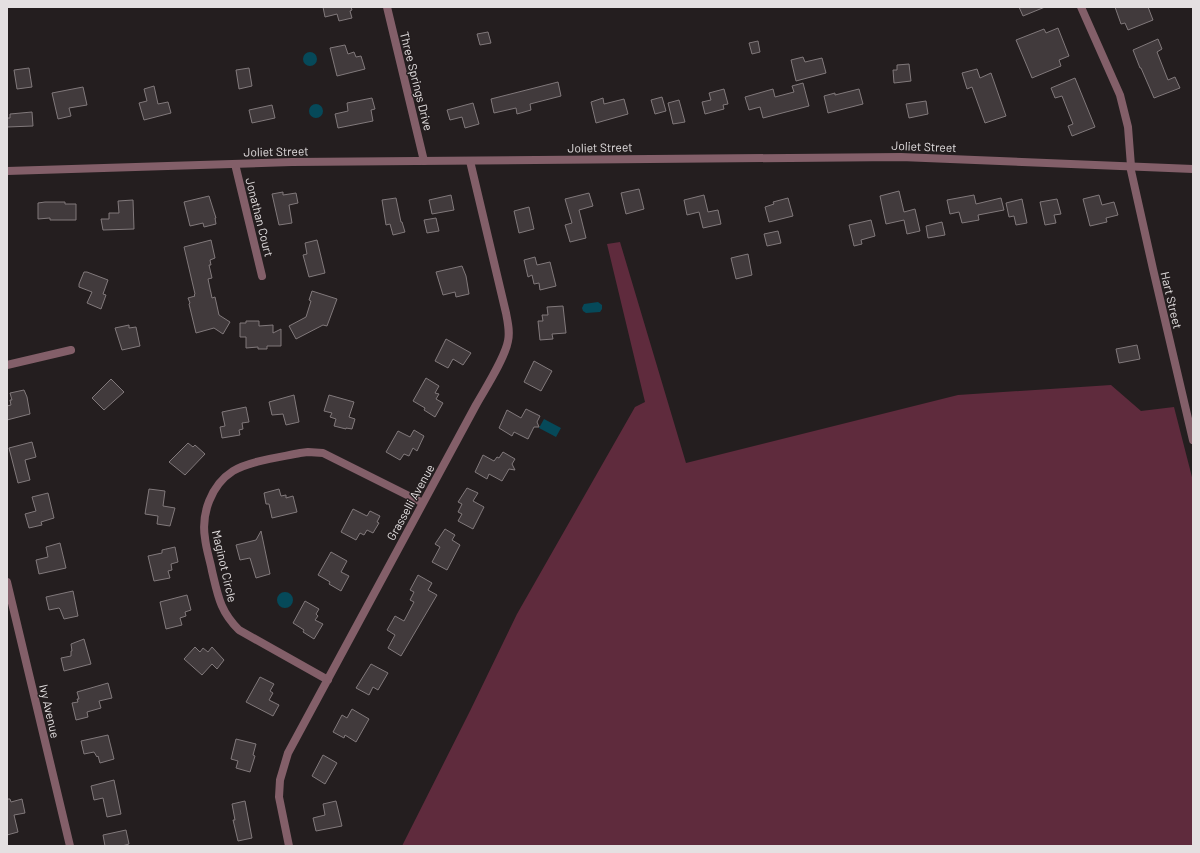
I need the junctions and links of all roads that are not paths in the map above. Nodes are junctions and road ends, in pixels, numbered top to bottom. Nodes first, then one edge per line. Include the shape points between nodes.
1 (387, 7) edge
2 (1081, 7) edge
3 (470, 161) junction
4 (424, 162) junction
5 (235, 164) junction
6 (1130, 166) junction
7 (1193, 169) edge
8 (7, 171) edge
9 (262, 276) dead end
10 (71, 350) dead end
11 (7, 365) edge
12 (1193, 440) edge
13 (423, 503) junction
14 (7, 582) edge
15 (328, 680) junction
16 (70, 846) edge
17 (289, 846) edge

1 - 4 street, Three Springs Drive
2 - 6 street, Hart Street via 1120,95 1128,127
3 - 4 street, Joliet Street
3 - 6 street, Joliet Street via 901,156
3 - 13 street, Grasselli Avenue via 506,313 508,342
4 - 5 street, Joliet Street
5 - 8 street, Joliet Street
5 - 9 street, Jonathan Court
6 - 7 street, Joliet Street
6 - 12 street, Hart Street
10 - 11 street
13 - 15 street, Grasselli Avenue
13 - 15 street, Maginot Circle via 323,453 300,453 242,467 232,472 217,486 208,503 204,522 205,537 222,609 239,630
14 - 16 street, Ivy Avenue
15 - 17 street, Grasselli Avenue via 288,753 280,780 279,797

